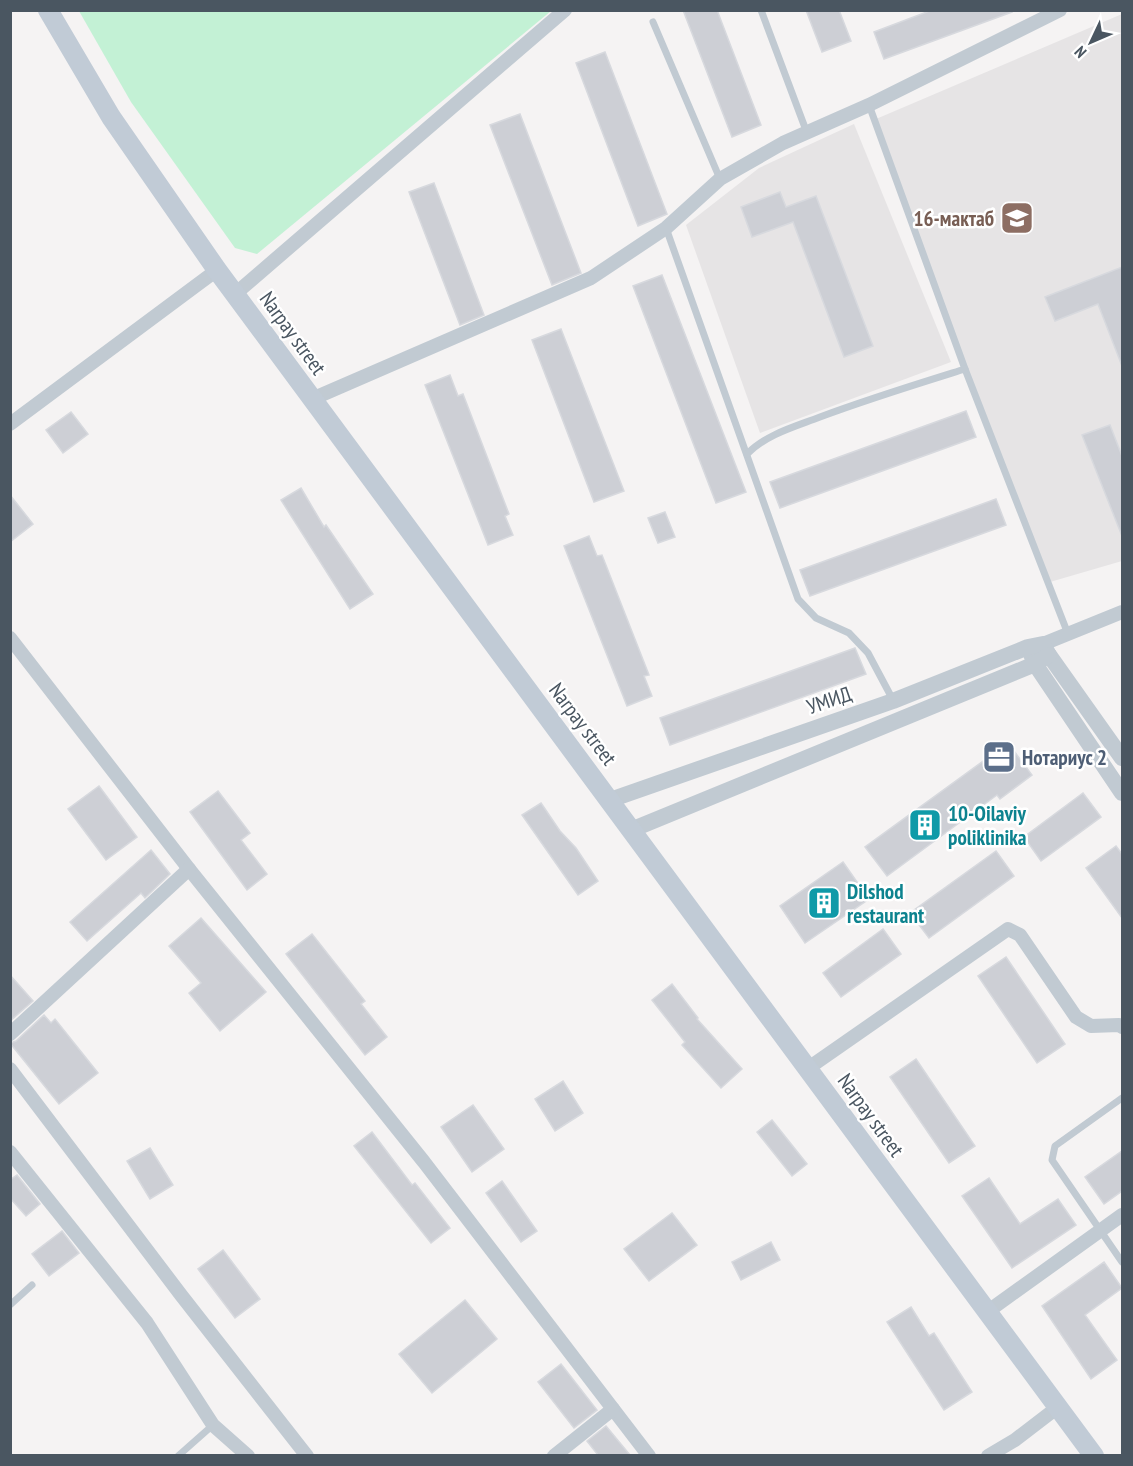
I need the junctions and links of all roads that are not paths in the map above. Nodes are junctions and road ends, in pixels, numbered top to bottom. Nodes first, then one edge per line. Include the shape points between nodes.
1 (48, 10) edge
2 (565, 10) edge
3 (761, 10) edge
4 (1060, 10) edge
5 (653, 22) dead end
6 (869, 105) junction
7 (807, 133) junction
8 (720, 179) junction
9 (666, 228) junction
10 (217, 270) junction
11 (235, 294) junction
12 (965, 369) junction
13 (312, 399) junction
14 (10, 424) edge
15 (747, 454) junction
16 (1122, 612) edge
17 (1064, 635) junction
18 (10, 638) edge
19 (1039, 653) junction
20 (893, 701) junction
21 (1122, 758) edge
22 (1122, 794) edge
23 (609, 800) junction
24 (631, 830) junction
25 (189, 868) junction
26 (1122, 1027) edge
27 (10, 1034) edge
28 (10, 1069) edge
29 (807, 1069) junction
30 (1122, 1098) edge
31 (10, 1152) edge
32 (1122, 1215) edge
33 (1101, 1230) junction
34 (1122, 1262) edge
35 (32, 1285) dead end
36 (10, 1305) edge
37 (987, 1312) junction
38 (1058, 1407) junction
39 (613, 1409) junction
40 (213, 1425) junction
41 (178, 1455) edge
42 (248, 1455) edge
43 (308, 1455) edge
44 (554, 1455) edge
45 (649, 1455) edge
46 (988, 1455) edge
47 (1094, 1455) edge

1 - 10 main road, Narpay street via 111,117
2 - 11 street
3 - 7 lane
4 - 6 street
5 - 8 lane
6 - 7 street
6 - 12 lane
7 - 8 street
8 - 9 street
9 - 13 street via 591,278
9 - 15 lane
10 - 11 main road, Narpay street
10 - 14 street
11 - 13 main road, Narpay street
12 - 15 lane via 773,435
12 - 17 lane
13 - 23 main road, Narpay street
15 - 20 lane via 798,599 816,618 849,633 868,653
16 - 17 street
17 - 19 street
18 - 25 street
19 - 20 street, УМИД
19 - 21 street
19 - 22 street
19 - 24 street, УМИД
20 - 23 street, УМИД
23 - 24 main road, Narpay street
24 - 29 main road, Narpay street
25 - 27 street
25 - 39 street via 424,1162
26 - 29 street via 1091,1026 1076,1017 1020,935 1008,929
28 - 43 street
29 - 37 main road, Narpay street
30 - 33 lane via 1055,1146 1052,1160
31 - 40 street via 147,1323
32 - 33 street
33 - 34 lane
33 - 37 street
35 - 36 lane
37 - 38 main road, Narpay street
38 - 46 street
38 - 47 main road, Narpay street
39 - 44 street
39 - 45 street
40 - 41 lane
40 - 42 street

